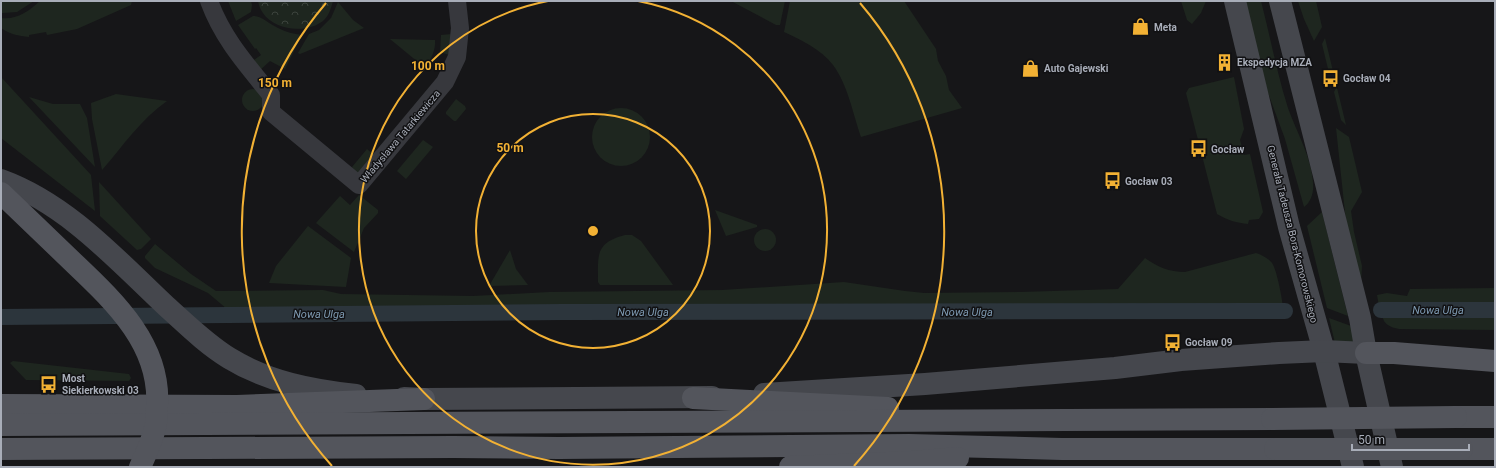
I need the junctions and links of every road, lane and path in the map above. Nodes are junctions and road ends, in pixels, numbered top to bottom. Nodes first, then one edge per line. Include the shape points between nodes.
1 (209, 1) edge
2 (457, 1) edge
3 (1235, 1) edge
4 (1280, 1) edge
5 (1, 180) edge
6 (1, 193) edge
7 (1324, 351) junction
8 (1366, 353) junction
9 (1495, 361) edge
10 (693, 398) junction
11 (424, 399) junction
12 (1, 405) edge
13 (1495, 417) edge
14 (986, 420) junction
15 (1, 425) edge
16 (1, 449) edge
17 (1495, 449) edge
18 (1062, 450) junction
19 (140, 467) edge
20 (790, 467) edge
21 (1353, 467) edge
22 (1392, 467) edge

1 - 2 street, Władysława Tatarkiewicza via 222,31 271,95 270,112 359,185 445,82 458,56 460,28
3 - 7 main road, Generała Tadeusza Bora-Komorowskiego via 1289,227
4 - 8 main road via 1360,318
5 - 11 main road via 53,205 92,237 192,330 227,357 254,371 303,388
6 - 19 main road, bridge via 104,293 129,321 144,344 154,371 158,399 156,426
7 - 8 main road
7 - 10 main road via 1181,360 925,384
7 - 21 main road, Generała Tadeusza Bora-Komorowskiego
8 - 9 main road
8 - 22 main road
10 - 11 main road
10 - 14 main road via 876,406
11 - 12 main road via 237,406
13 - 14 main road, bridge
14 - 15 main road
16 - 18 main road via 909,445
17 - 18 main road, bridge
18 - 20 main road via 912,462

